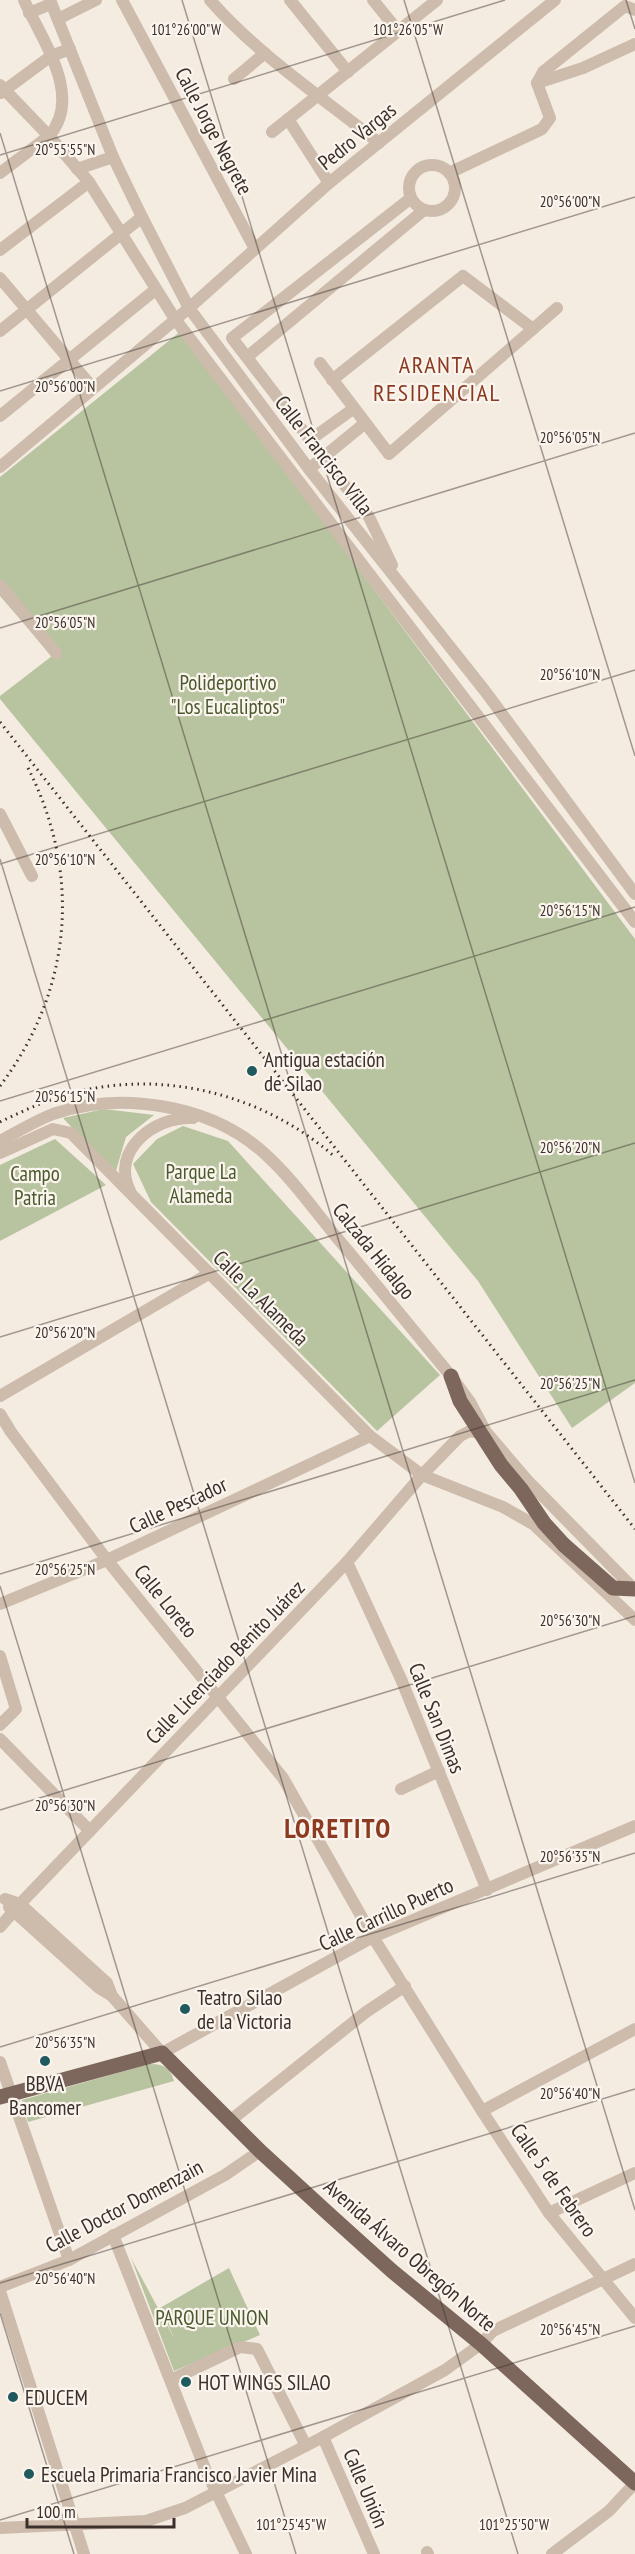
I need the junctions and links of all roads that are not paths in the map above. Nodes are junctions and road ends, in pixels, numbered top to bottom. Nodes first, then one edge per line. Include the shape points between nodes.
1 (24, 0) edge
2 (96, 0) edge
3 (122, 0) edge
4 (210, 0) edge
5 (290, 0) edge
6 (373, 0) edge
7 (436, 0) edge
8 (555, 0) edge
9 (51, 2) edge
10 (635, 10) edge
11 (29, 13) junction
12 (58, 19) junction
13 (398, 32) junction
14 (635, 44) edge
15 (70, 49) junction
16 (265, 53) junction
17 (51, 56) junction
18 (348, 72) junction
19 (81, 77) junction
20 (234, 80) dead end
21 (537, 83) junction
22 (61, 86) junction
23 (2, 90) edge
24 (319, 95) junction
25 (288, 119) junction
26 (272, 132) dead end
27 (49, 136) junction
28 (379, 143) junction
29 (113, 157) junction
30 (77, 169) junction
31 (0, 173) edge
32 (449, 173) junction
33 (89, 182) junction
34 (329, 183) junction
35 (411, 198) junction
36 (424, 210) junction
37 (142, 218) junction
38 (120, 232) junction
39 (255, 249) junction
40 (0, 250) edge
41 (0, 278) edge
42 (155, 290) junction
43 (189, 308) junction
44 (557, 308) dead end
45 (26, 309) junction
46 (176, 320) junction
47 (533, 329) junction
48 (0, 331) edge
49 (243, 352) junction
50 (68, 359) junction
51 (226, 360) junction
52 (320, 363) dead end
53 (332, 380) junction
54 (93, 388) junction
55 (353, 409) junction
56 (0, 416) edge
57 (364, 424) junction
58 (310, 440) junction
59 (324, 457) junction
60 (0, 467) edge
61 (309, 470) junction
62 (0, 585) edge
63 (401, 585) junction
64 (56, 653) dead end
65 (0, 814) edge
66 (32, 876) dead end
67 (635, 894) edge
68 (635, 922) edge
69 (52, 1115) junction
70 (209, 1119) junction
71 (53, 1129) junction
72 (0, 1141) edge
73 (0, 1153) edge
74 (132, 1196) junction
75 (210, 1273) junction
76 (451, 1376) junction
77 (0, 1396) edge
78 (0, 1413) edge
79 (481, 1433) junction
80 (370, 1436) junction
81 (422, 1475) junction
82 (583, 1536) junction
83 (564, 1549) junction
84 (107, 1560) junction
85 (347, 1562) junction
86 (635, 1590) edge
87 (0, 1604) edge
88 (635, 1620) edge
89 (0, 1656) edge
90 (220, 1697) junction
91 (0, 1725) edge
92 (0, 1739) edge
93 (439, 1772) junction
94 (401, 1789) dead end
95 (635, 1826) edge
96 (90, 1831) junction
97 (487, 1890) junction
98 (2, 1897) edge
99 (16, 1908) junction
100 (0, 1927) edge
101 (373, 1937) junction
102 (405, 1986) junction
103 (635, 2029) edge
104 (162, 2053) junction
105 (0, 2062) edge
106 (6, 2095) edge
107 (482, 2111) junction
108 (231, 2120) junction
109 (260, 2151) junction
110 (635, 2173) edge
111 (549, 2212) junction
112 (113, 2235) junction
113 (69, 2260) junction
114 (635, 2264) edge
115 (603, 2279) junction
116 (0, 2289) edge
117 (635, 2318) edge
118 (481, 2344) junction
119 (171, 2380) junction
120 (323, 2437) junction
121 (306, 2446) junction
122 (635, 2483) edge
123 (217, 2491) junction
124 (75, 2524) junction
125 (0, 2528) edge
126 (84, 2554) edge
127 (246, 2554) edge
128 (374, 2554) edge
129 (552, 2554) edge

1 - 11 street
2 - 12 street
3 - 39 street, Calle Jorge Negrete
4 - 16 street
5 - 18 street
6 - 13 street
7 - 13 street
8 - 28 street, Pedro Vargas
9 - 11 street
9 - 12 street, Calle Francisco Villa
10 - 21 street via 625,6 543,72
11 - 17 street
12 - 15 street, Calle Francisco Villa
13 - 18 street
14 - 21 street via 584,68
15 - 17 street
15 - 19 street, Calle Francisco Villa
16 - 20 street
16 - 24 street
17 - 22 street
17 - 23 street
18 - 24 street
19 - 22 street
19 - 29 street, Calle Francisco Villa
21 - 32 street via 549,118 543,129
22 - 27 street via 61,116
23 - 27 street
24 - 25 street
24 - 28 street
25 - 26 street
25 - 34 street
27 - 30 street
27 - 31 street
28 - 34 street, Pedro Vargas
29 - 30 street
29 - 37 street, Calle Francisco Villa
30 - 33 street
32 - 35 street via 433,165 421,167 410,180
32 - 36 street via 454,183 451,201 442,208
33 - 38 street
33 - 40 street
34 - 39 street, Pedro Vargas
35 - 36 street
35 - 49 street via 232,338
36 - 49 street
37 - 38 street
37 - 43 street, Calle Francisco Villa
38 - 42 street
38 - 45 street
39 - 43 street, Pedro Vargas
41 - 45 street
42 - 46 street
42 - 50 street
43 - 46 street, Pedro Vargas
43 - 51 street, Calle Francisco Villa
44 - 47 street
45 - 48 street
45 - 50 street
46 - 54 street, Pedro Vargas
46 - 68 street
47 - 53 street via 463,276
47 - 57 street via 390,454
49 - 51 street
49 - 58 street
50 - 54 street
50 - 56 street
51 - 61 street, Calle Francisco Villa
52 - 53 street
53 - 55 street
54 - 60 street, Pedro Vargas
55 - 57 street
55 - 58 street
57 - 59 street
58 - 59 street
59 - 61 street
59 - 63 street via 369,517
61 - 63 street, Calle Francisco Villa
62 - 64 street
63 - 67 street, Calle Francisco Villa
65 - 66 street
69 - 70 street, Calzada Hidalgo via 102,1104 133,1104
69 - 71 street
69 - 72 street, Calzada Hidalgo
70 - 74 street via 168,1121 141,1138 128,1152 124,1167
70 - 76 street, Calzada Hidalgo via 247,1139 280,1170
71 - 73 street
71 - 74 street, Calle La Alameda via 71,1133
74 - 75 street, Calle La Alameda
75 - 77 street
75 - 80 street, Calle La Alameda
76 - 79 main road via 460,1401
76 - 82 street, Calzada Hidalgo via 486,1432
78 - 84 street, Calle Loreto
79 - 81 street, Calle Licenciado Benito Juárez via 470,1431 460,1436
79 - 83 main road
80 - 81 street, Calle La Alameda
80 - 84 street, Calle Pescador
81 - 83 street, Calle La Alameda via 503,1507
81 - 85 street, Calle Licenciado Benito Juárez
82 - 83 street via 571,1553
82 - 86 street, Calzada Hidalgo
83 - 86 main road, bridge via 613,1588
83 - 88 street, Calle La Alameda
84 - 87 street, Calle Pescador
84 - 90 street, Calle Loreto
85 - 90 street, Calle Licenciado Benito Juárez
85 - 93 street, Calle San Dimas
89 - 91 street via 16,1709
90 - 96 street, Calle Licenciado Benito Juárez
90 - 101 street, Calle Loreto via 283,1778
92 - 96 street
93 - 94 street
93 - 97 street, Calle San Dimas
95 - 97 street, Calle Carrillo Puerto
96 - 99 street, Calle Licenciado Benito Juárez
97 - 101 street, Calle Carrillo Puerto
98 - 99 street
99 - 100 street, Calle Licenciado Benito Juárez
99 - 104 street via 112,1996
101 - 102 street, Calle 5 de Febrero
101 - 104 street, Calle Carrillo Puerto
102 - 107 street, Calle 5 de Febrero
102 - 108 street via 366,2012
103 - 107 street
104 - 106 main road
104 - 108 main road, Avenida Álvaro Obregón Norte
105 - 106 street
106 - 113 street
107 - 111 street, Calle 5 de Febrero
108 - 109 main road, Avenida Álvaro Obregón Norte
109 - 112 street, Calle Doctor Domenzain via 225,2175
109 - 118 main road, Avenida Álvaro Obregón Norte via 392,2271
110 - 111 street
111 - 115 street, Calle 5 de Febrero
112 - 113 street, Calle Doctor Domenzain
112 - 119 street
113 - 116 street, Calle Doctor Domenzain
114 - 115 street
115 - 117 street, Calle 5 de Febrero
115 - 118 street via 493,2331
116 - 124 street
118 - 120 street via 445,2370
118 - 122 main road, Avenida Álvaro Obregón Norte
119 - 121 street via 240,2347 257,2349
119 - 123 street
120 - 121 street
120 - 128 street, Calle Unión
121 - 123 street
122 - 129 street via 609,2511
123 - 124 street via 185,2508 146,2521
123 - 127 street
124 - 125 street
124 - 126 street

